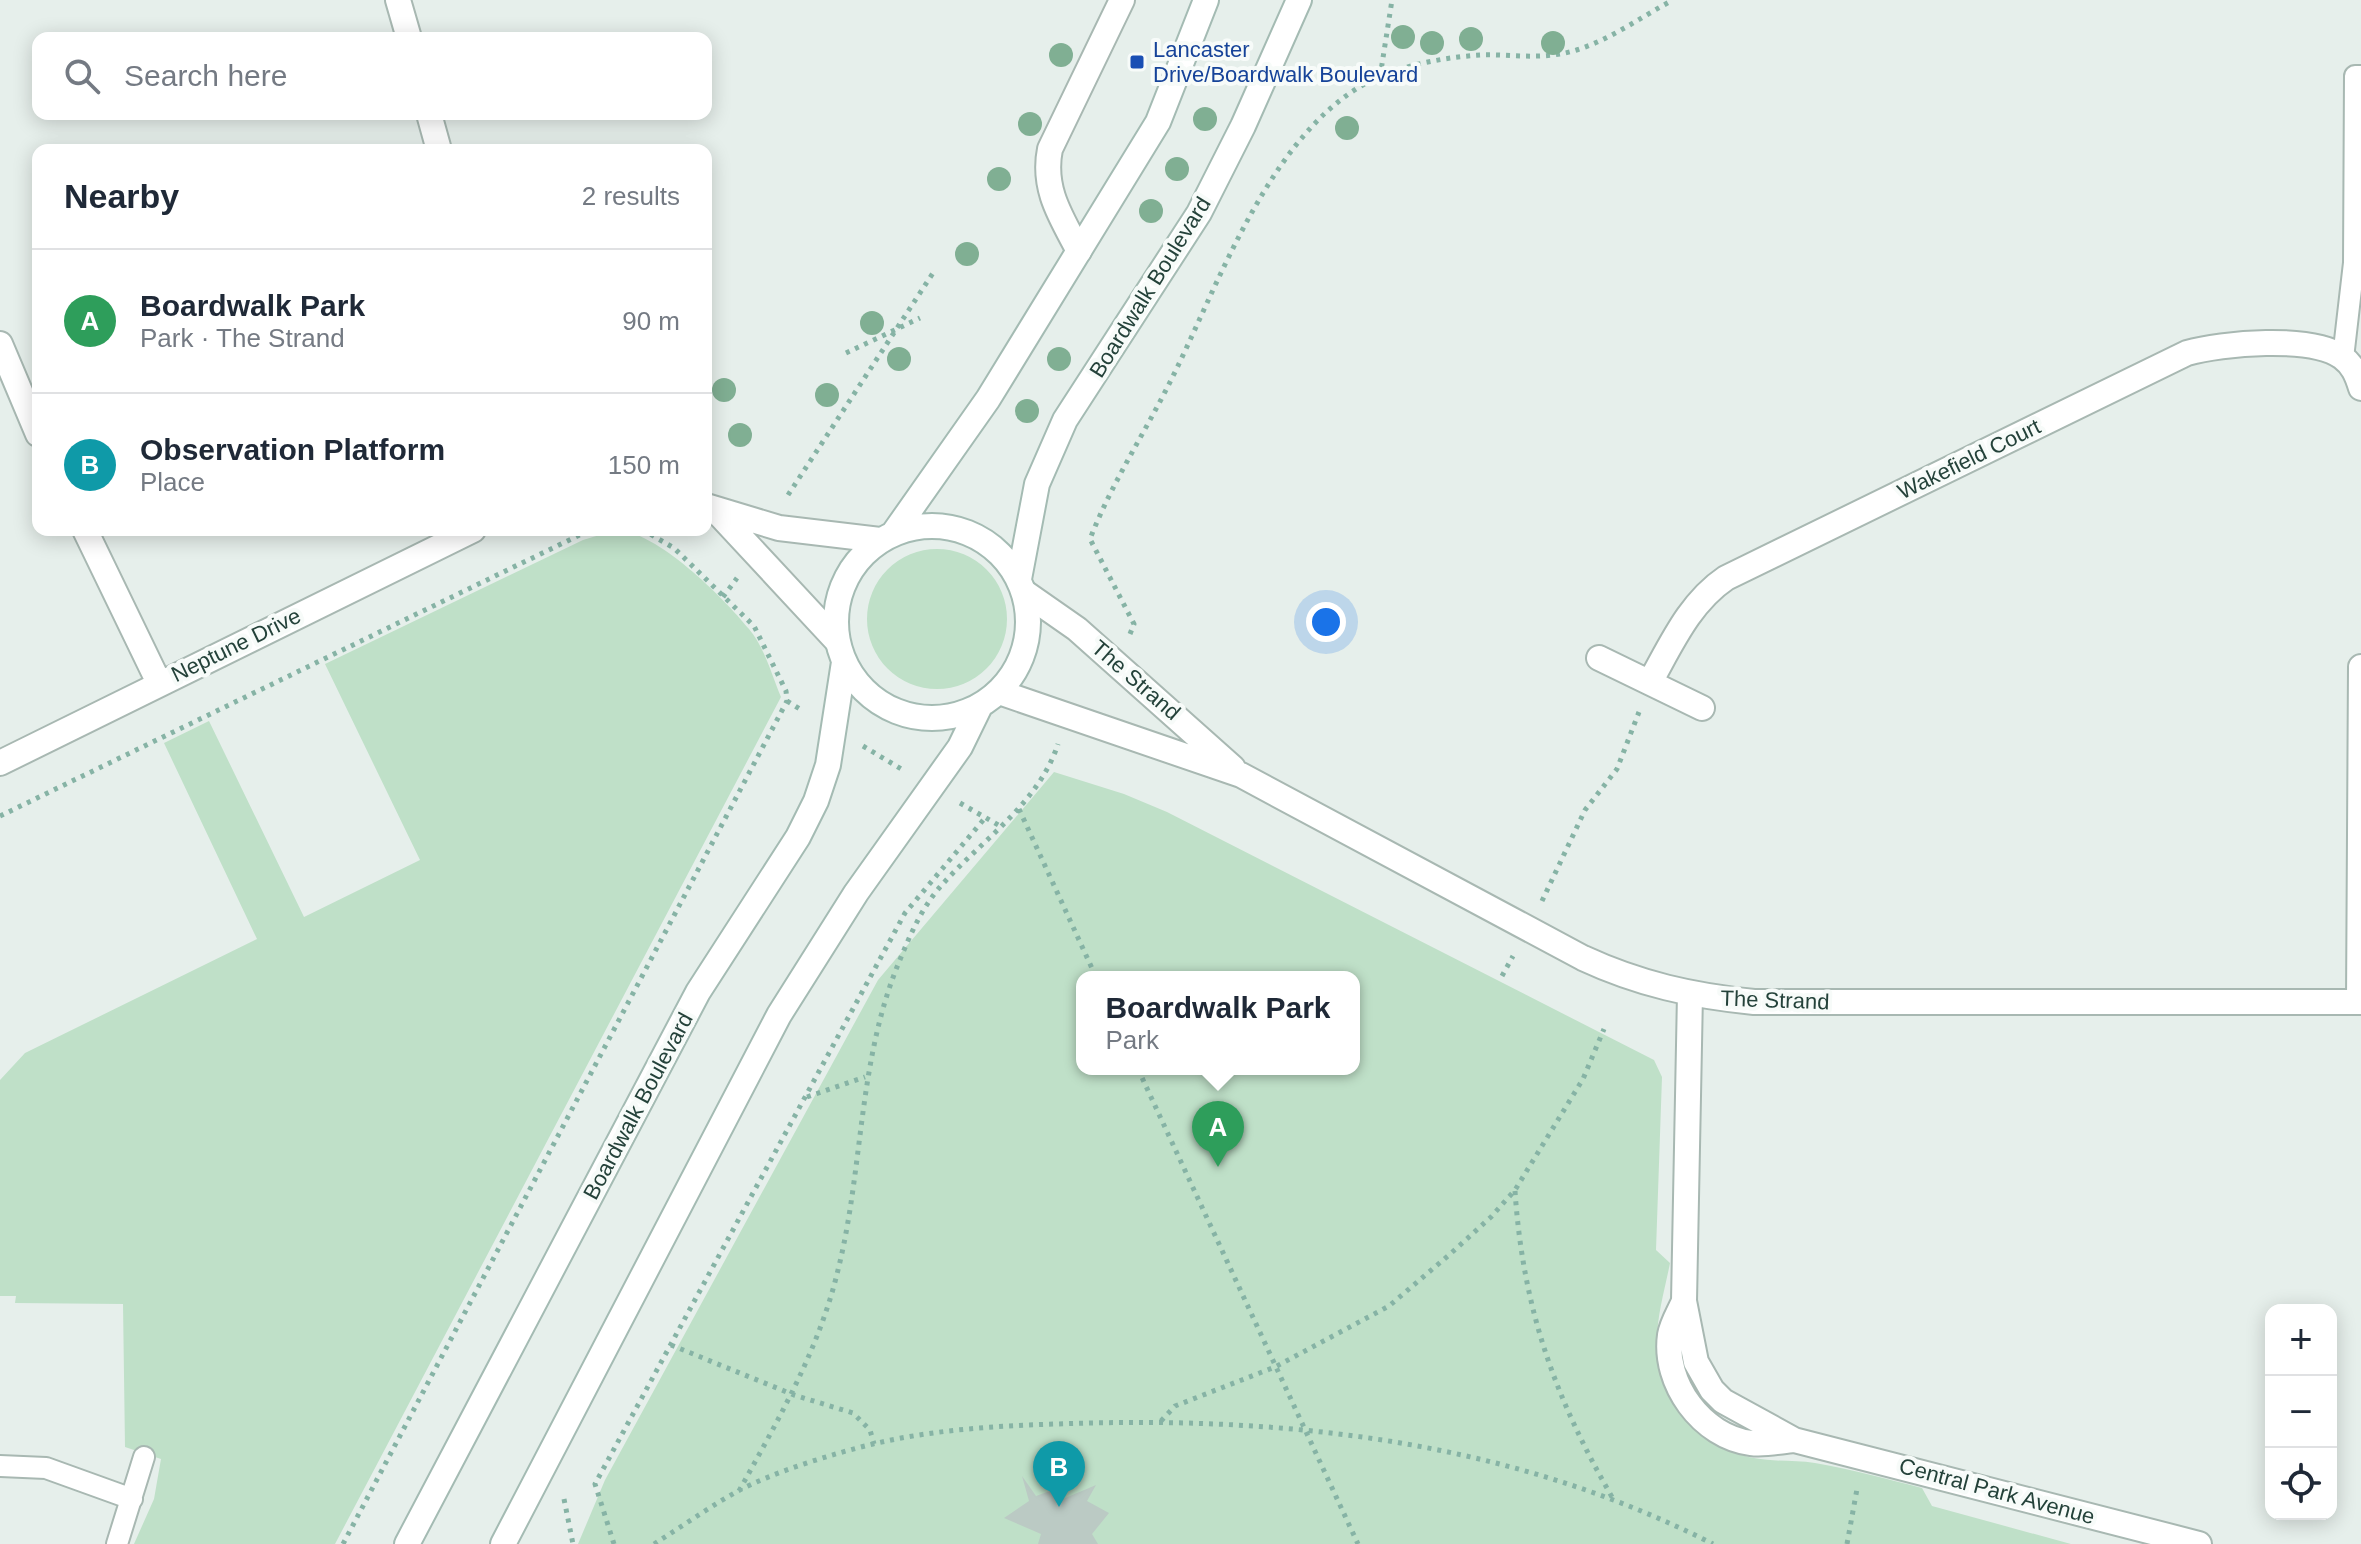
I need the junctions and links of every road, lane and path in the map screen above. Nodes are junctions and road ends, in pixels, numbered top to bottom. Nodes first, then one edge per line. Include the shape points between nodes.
1 (398, 0) edge
2 (1122, 0) edge
3 (1206, 0) edge
4 (1299, 0) edge
5 (1392, 0) edge
6 (1673, 0) edge
7 (1659, 3) edge
8 (407, 32) edge
9 (2361, 76) edge
10 (1380, 77) junction
11 (431, 120) edge
12 (437, 144) edge
13 (1079, 251) junction
14 (933, 273) dead end
15 (920, 318) dead end
16 (893, 330) junction
17 (0, 344) edge
18 (846, 353) dead end
19 (2343, 358) junction
20 (2361, 388) edge
21 (32, 420) edge
22 (712, 508) edge
23 (712, 509) edge
24 (768, 526) junction
25 (88, 536) edge
26 (461, 536) edge
27 (578, 536) edge
28 (653, 536) edge
29 (887, 537) junction
30 (756, 553) junction
31 (1022, 585) junction
32 (723, 597) junction
33 (1134, 624) dead end
34 (840, 651) junction
35 (1599, 658) dead end
36 (2361, 667) edge
37 (1623, 670) junction
38 (1650, 682) junction
39 (159, 683) junction
40 (990, 699) junction
41 (787, 701) junction
42 (1702, 708) dead end
43 (1066, 716) junction
44 (833, 728) junction
45 (0, 763) edge
46 (1241, 775) junction
47 (930, 786) junction
48 (1019, 809) junction
49 (0, 816) edge
50 (985, 818) junction
51 (1000, 826) junction
52 (1526, 930) junction
53 (1093, 971) edge
54 (1502, 976) dead end
55 (1690, 994) junction
56 (2360, 1002) edge
57 (1604, 1029) dead end
58 (1141, 1075) edge
59 (866, 1077) junction
60 (806, 1097) junction
61 (1515, 1190) junction
62 (671, 1345) junction
63 (1275, 1367) junction
64 (794, 1395) junction
65 (1161, 1422) junction
66 (1305, 1428) junction
67 (874, 1444) junction
68 (1864, 1456) junction
69 (144, 1457) dead end
70 (0, 1466) edge
71 (739, 1491) junction
72 (1612, 1497) junction
73 (132, 1499) junction
74 (117, 1544) edge
75 (343, 1544) edge
76 (407, 1544) edge
77 (503, 1544) edge
78 (614, 1544) edge
79 (654, 1544) edge
80 (1358, 1544) edge
81 (1713, 1544) edge
82 (1847, 1544) edge
83 (2199, 1544) edge

1 - 8 street
2 - 13 street via 1050,149 1046,170 1049,194
3 - 13 street via 1158,122
4 - 31 street, Boardwalk Boulevard via 1199,213 1065,420 1037,484
5 - 10 path
6 - 7 path
7 - 10 path via 1618,31 1576,50 1478,55
9 - 19 lane via 2355,76 2354,263
10 - 33 path via 1329,106 1268,182 1107,496 1090,539
11 - 12 street
13 - 29 street via 988,399
14 - 16 path
15 - 16 path
16 - 18 path
16 - 24 path
17 - 21 street
19 - 20 street via 2357,373
19 - 38 street, Wakefield Court via 2299,345 2224,346 2187,353 1726,578 1686,618
22 - 24 street
23 - 30 street
24 - 29 street
25 - 39 street
26 - 39 street, Neptune Drive
27 - 49 path
28 - 32 path via 674,548
29 - 31 street via 921,526 951,527 979,537 1002,555
29 - 34 street via 858,560 843,584 836,612
30 - 32 path
30 - 34 street
31 - 40 street via 1029,618 1026,646 1016,671
31 - 46 street, The Strand
32 - 41 path via 754,626
34 - 40 street via 862,688 887,708 917,717 949,717
34 - 44 street, Boardwalk Boulevard
35 - 37 street
36 - 56 street
37 - 38 street
37 - 52 path via 1641,694 1633,728 1617,769 1585,810
38 - 42 street
39 - 45 street, Neptune Drive
40 - 43 street, The Strand
40 - 47 street
41 - 44 path
41 - 75 path
43 - 46 street, The Strand
43 - 48 path via 1052,763
44 - 47 path
44 - 76 street, Boardwalk Boulevard via 828,765 804,825 698,992
46 - 52 street, The Strand
47 - 50 path
47 - 77 street via 779,1015
48 - 51 path
48 - 53 path
50 - 51 path
50 - 60 path via 905,913
51 - 59 path via 939,888 920,916 886,998
52 - 54 path
52 - 55 street, The Strand via 1622,976
55 - 56 street, The Strand via 1754,1002
55 - 68 street, Central Park Avenue via 1684,1301 1670,1333 1679,1385 1695,1413 1735,1439 1753,1444 1794,1440
57 - 61 path via 1583,1079
58 - 63 path
59 - 60 path
59 - 64 path via 838,1272
60 - 62 path
61 - 63 path via 1389,1306
61 - 72 path via 1518,1245 1551,1371 1570,1422
62 - 64 path
62 - 78 path via 595,1484
63 - 65 path via 1175,1406
63 - 66 path
64 - 67 path via 853,1413 870,1430
64 - 71 path
65 - 66 path
65 - 67 path via 997,1426
66 - 72 path via 1416,1443 1497,1461
66 - 80 path
67 - 71 path
68 - 82 path
68 - 83 street, Central Park Avenue
69 - 73 lane
70 - 73 lane via 46,1468
71 - 79 path
72 - 81 path
73 - 74 lane

